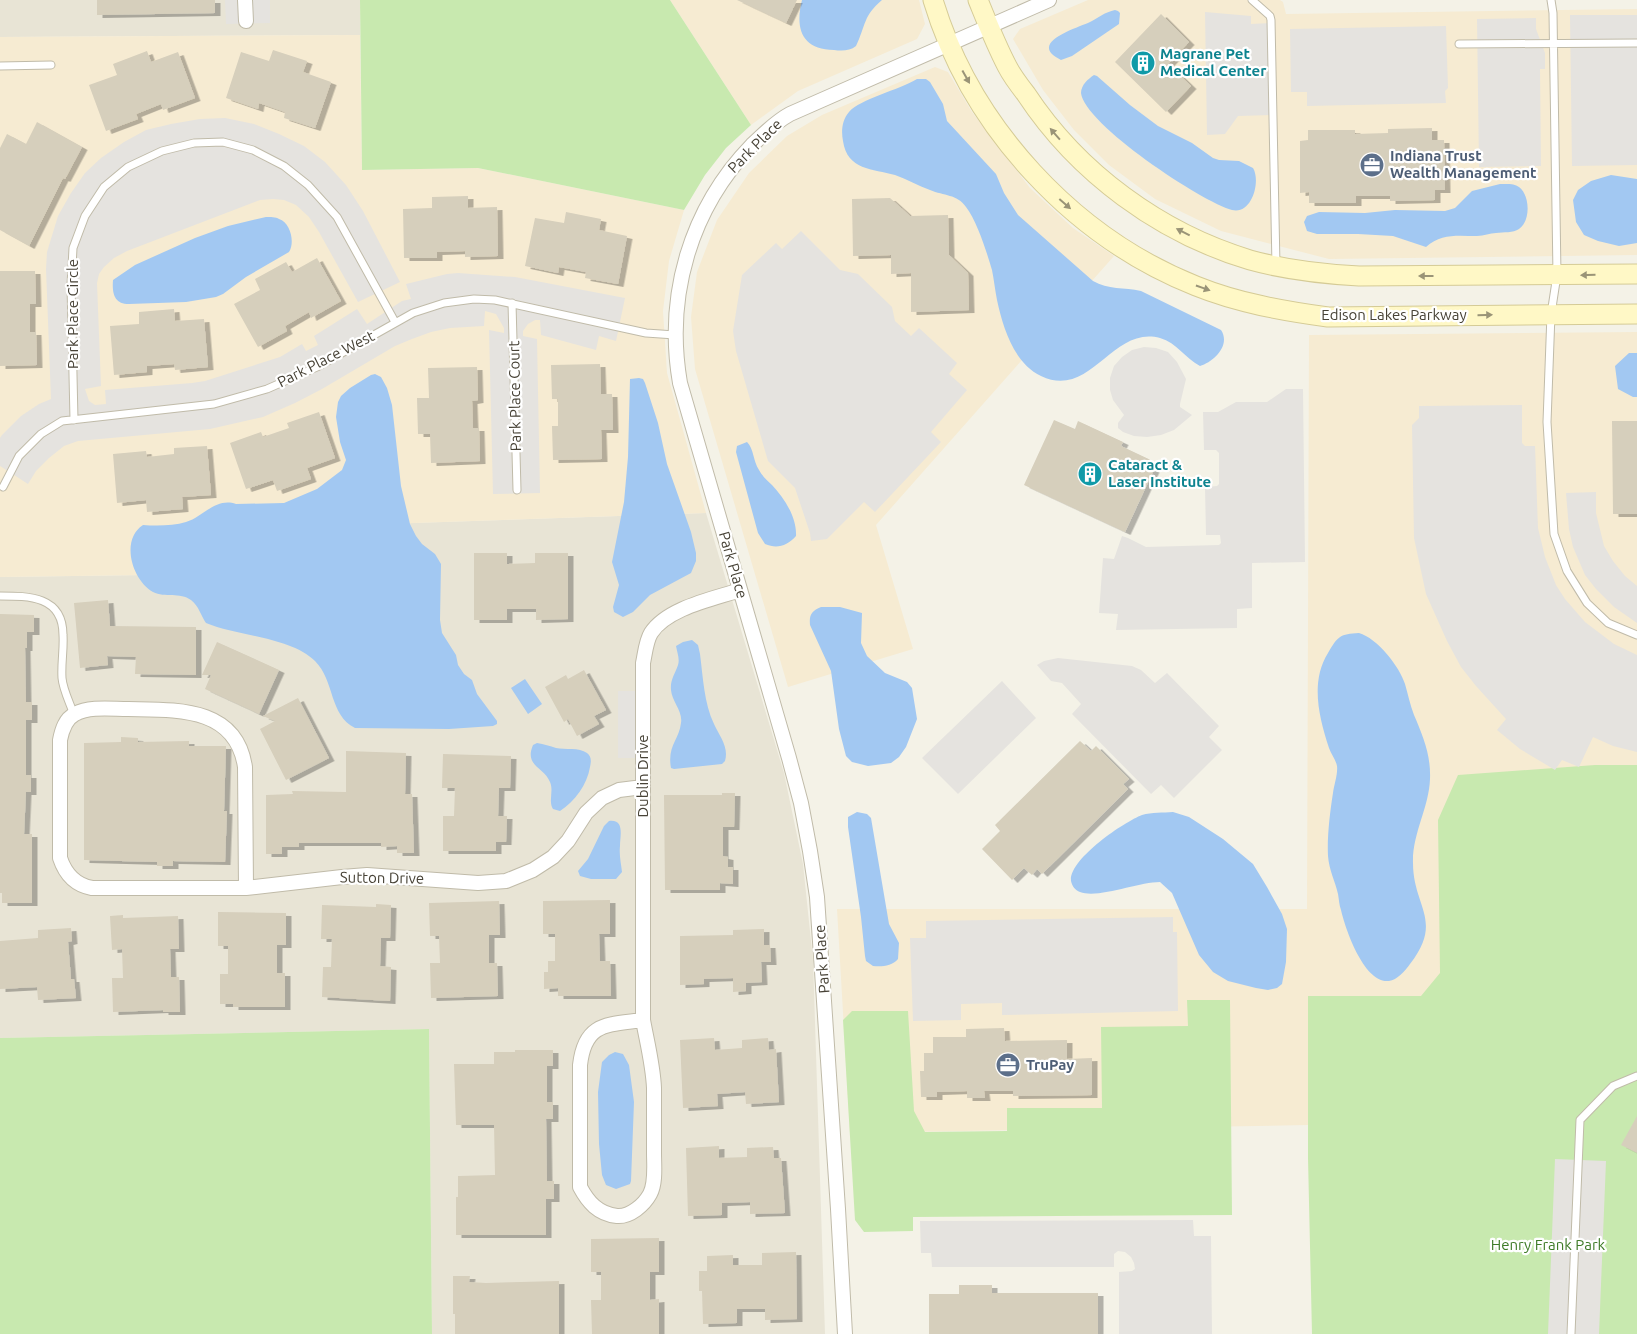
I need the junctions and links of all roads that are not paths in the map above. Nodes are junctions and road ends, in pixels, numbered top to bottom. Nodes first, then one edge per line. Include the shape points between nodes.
1 (245, 0) edge
2 (933, 0) edge
3 (978, 0) edge
4 (1049, 0) edge
5 (1252, 0) edge
6 (1551, 0) edge
7 (246, 21) dead end
8 (988, 27) junction
9 (949, 43) junction
10 (1554, 43) junction
11 (1637, 43) edge
12 (1459, 44) dead end
13 (51, 65) dead end
14 (0, 66) edge
15 (1276, 266) junction
16 (1637, 274) edge
17 (1557, 275) junction
18 (512, 302) junction
19 (1551, 314) junction
20 (1637, 314) edge
21 (395, 322) junction
22 (674, 335) junction
23 (74, 420) junction
24 (3, 487) dead end
25 (517, 490) dead end
26 (740, 590) junction
27 (0, 596) edge
28 (1637, 636) edge
29 (74, 715) junction
30 (643, 787) junction
31 (246, 888) junction
32 (643, 1020) junction
33 (1637, 1076) edge
34 (845, 1334) edge
35 (1571, 1334) edge

1 - 7 street
2 - 9 street, Edison Lakes Parkway
3 - 8 street
4 - 8 street, Park Place
5 - 15 lane via 1271,20
6 - 10 lane
8 - 9 street, Park Place
15 -> 8 street via 1249,260 1179,230 1129,200 1096,175 1040,116 1007,67
9 -> 19 street, Edison Lakes Parkway via 990,117 1050,191 1100,233 1140,259 1196,286 1243,302 1328,317
9 - 22 street, Park Place via 790,114 771,127 735,163 712,196 682,267
10 - 11 lane
10 - 12 lane
10 - 17 lane
13 - 14 lane
17 -> 15 street via 1359,276
16 -> 17 street
17 - 19 lane
18 - 21 lane, Park Place West via 474,299 444,302
18 - 22 lane, Park Place West via 646,333
18 - 25 lane, Park Place Court
19 - 20 street, Edison Lakes Parkway
19 - 28 lane via 1547,422 1554,534 1567,570 1587,603 1608,623
21 - 23 lane, Park Place West via 317,367 267,389 214,404
21 - 23 lane, Park Place Circle via 337,218 308,185 284,166 253,150 223,142 194,143 162,152 128,167 104,187 85,216 73,248
22 - 26 street, Park Place via 680,383
23 - 24 lane, Park Place West via 62,421 41,434 19,456
26 - 30 street, Dublin Drive via 677,612 663,620 650,634 643,663
26 - 34 street, Park Place via 792,767 810,850 821,942
27 - 29 lane via 31,596 57,611 64,632 62,678
29 - 31 street via 98,709 179,710 200,715 226,729 243,754 245,767
29 - 31 street, Sutton Drive via 65,724 60,740 60,858 70,876 85,887
30 - 31 street, Sutton Drive via 619,790 602,798 586,813 553,857 506,881 478,883 367,875
30 - 32 street, Dublin Drive
32 - 32 street, Dublin Drive via 654,1087 651,1193 632,1213 607,1215 594,1208 580,1187 582,1050 589,1036 602,1026
33 - 35 lane via 1613,1086 1580,1120

